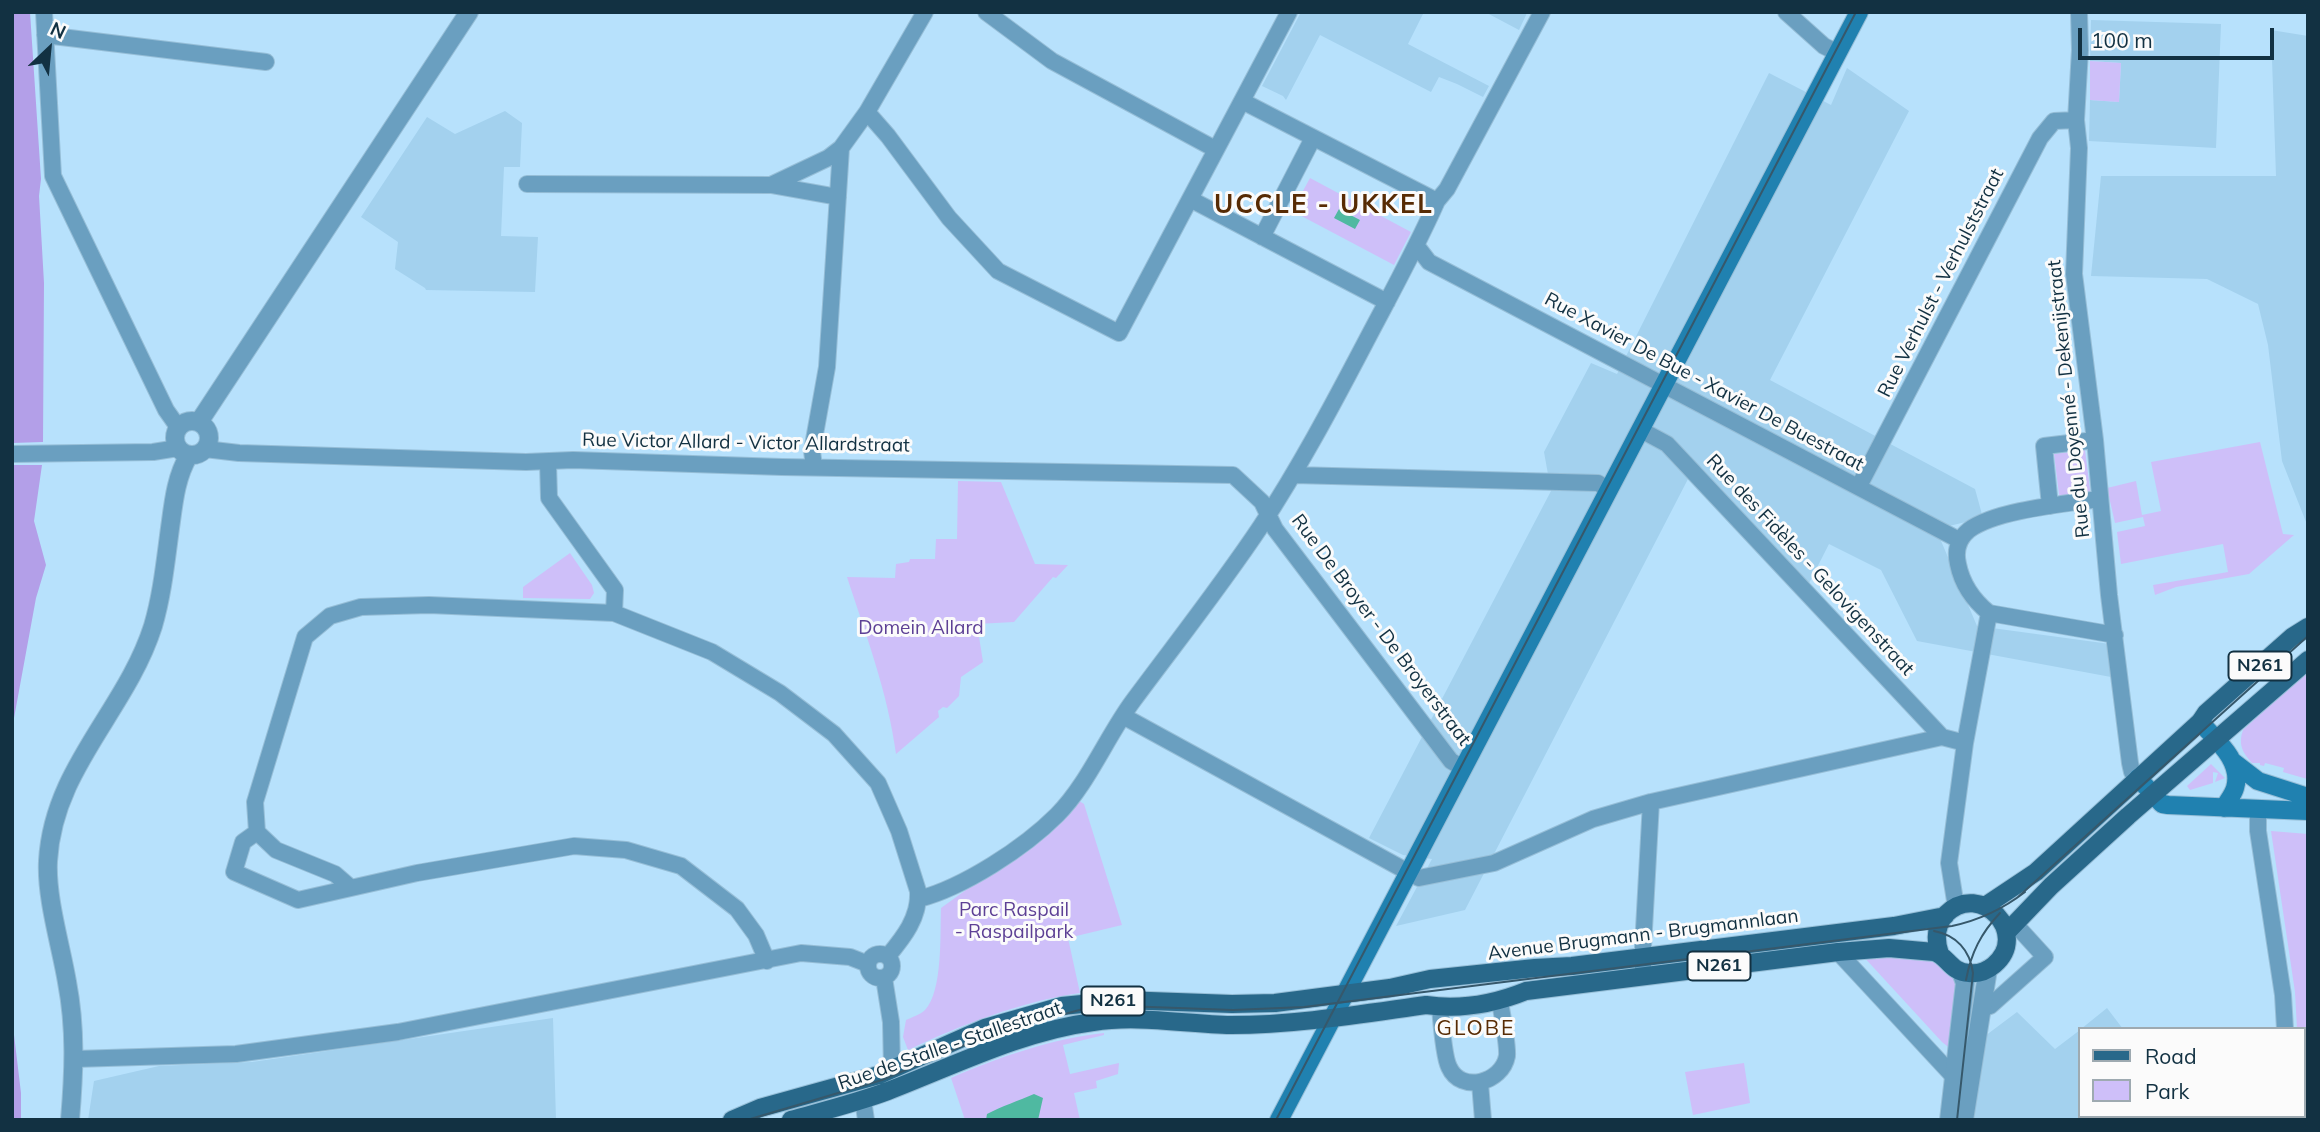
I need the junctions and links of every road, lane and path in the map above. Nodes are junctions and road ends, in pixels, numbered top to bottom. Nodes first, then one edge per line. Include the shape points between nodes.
1 (44, 12) edge
2 (468, 12) edge
3 (925, 12) edge
4 (986, 12) edge
5 (1289, 12) edge
6 (1542, 12) edge
7 (1786, 12) edge
8 (1859, 12) edge
9 (2080, 12) edge
10 (45, 35) junction
11 (1838, 53) junction
12 (266, 62) dead end
13 (1242, 100) junction
14 (867, 112) junction
15 (2076, 120) junction
16 (1313, 138) junction
17 (841, 148) junction
18 (1215, 149) junction
19 (527, 184) dead end
20 (771, 185) junction
21 (838, 197) junction
22 (1190, 199) junction
23 (1437, 201) junction
24 (1262, 237) junction
25 (1416, 245) junction
26 (1429, 262) junction
27 (1407, 263) junction
28 (1387, 302) junction
29 (1664, 386) junction
30 (199, 422) junction
31 (178, 427) junction
32 (1641, 430) junction
33 (2095, 440) junction
34 (191, 451) junction
35 (20, 454) edge
36 (548, 462) junction
37 (814, 467) junction
38 (1294, 475) junction
39 (1859, 486) junction
40 (1609, 490) junction
41 (2099, 499) junction
42 (2050, 506) junction
43 (1268, 515) junction
44 (1959, 540) junction
45 (614, 613) junction
46 (1989, 613) junction
47 (2308, 627) edge
48 (2115, 635) junction
49 (2308, 660) edge
50 (1123, 716) junction
51 (2200, 722) junction
52 (1942, 737) junction
53 (2217, 740) junction
54 (1965, 743) junction
55 (2232, 761) junction
56 (1464, 768) junction
57 (2138, 778) junction
58 (2153, 794) junction
59 (2308, 797) edge
60 (1651, 802) junction
61 (2224, 808) junction
62 (2258, 809) junction
63 (2308, 811) edge
64 (257, 832) junction
65 (1410, 873) junction
66 (351, 887) junction
67 (919, 900) junction
68 (1985, 906) junction
69 (1950, 911) junction
70 (2010, 928) junction
71 (1838, 952) junction
72 (1940, 954) junction
73 (888, 956) junction
74 (1642, 957) junction
75 (767, 961) junction
76 (868, 964) junction
77 (1987, 970) junction
78 (1961, 972) junction
79 (1643, 975) junction
80 (884, 978) junction
81 (1345, 994) junction
82 (1500, 1002) junction
83 (1440, 1007) junction
84 (1981, 1009) junction
85 (1333, 1017) junction
86 (2285, 1027) edge
87 (75, 1059) junction
88 (892, 1069) junction
89 (1954, 1077) junction
90 (1479, 1083) junction
91 (863, 1100) junction
92 (70, 1120) edge
93 (732, 1120) edge
94 (791, 1120) edge
95 (866, 1120) edge
96 (1279, 1120) edge
97 (1483, 1120) edge
98 (1949, 1120) edge
99 (1964, 1120) edge

1 - 10 street
2 - 30 street
3 - 14 street
4 - 18 street via 1052,61
5 - 13 street
6 - 23 street
7 - 11 street
8 - 11 main road
9 - 15 street, Rue du Doyenné - Dekenijstraat
10 - 12 street
10 - 31 street via 53,176
11 - 29 main road
13 - 16 street
13 - 18 street
14 - 17 street
14 - 22 street via 949,218 998,271 1119,333
15 - 33 street, Rue du Doyenné - Dekenijstraat via 2074,274
15 - 39 street, Rue Verhulst - Verhulststraat via 2054,121 2040,138
16 - 23 street
16 - 24 street
17 - 20 street
17 - 21 street
18 - 22 street
19 - 20 street
20 - 21 street
21 - 37 street via 827,368 812,451
22 - 24 street
23 - 25 street
24 - 28 street
25 - 26 street, Rue Xavier De Bue - Xavier De Buestraat
25 - 27 street
26 - 27 street
26 - 29 street, Rue Xavier De Bue - Xavier De Buestraat
27 - 28 street
28 - 38 street
29 - 32 main road
29 - 39 street, Rue Xavier De Bue - Xavier De Buestraat
30 - 31 street via 188,421
30 - 34 street via 207,429 208,444
31 - 34 street via 174,438
32 - 40 main road
32 - 52 street, Rue des Fidèles - Gelovigenstraat via 1667,444
33 - 41 street, Rue du Doyenné - Dekenijstraat
33 - 42 street via 2044,446
34 - 35 street, Rue Victor Allard - Victor Allardstraat
34 - 36 street, Rue Victor Allard - Victor Allardstraat
34 - 87 street via 176,487 160,600 142,656 67,782 51,833 49,886 68,985
36 - 37 street, Rue Victor Allard - Victor Allardstraat
36 - 45 street via 549,498 615,590
37 - 43 street, Rue Victor Allard - Victor Allardstraat via 1233,475 1262,502
38 - 40 street via 1598,483
38 - 43 street
39 - 44 street, Rue Xavier De Bue - Xavier De Buestraat
40 - 56 main road
41 - 42 street
41 - 48 street, Rue du Doyenné - Dekenijstraat
42 - 44 street via 1982,523
43 - 50 street
43 - 56 street, Rue De Broyer - De Broyerstraat via 1451,761
44 - 46 street via 1956,554 1963,578 1977,603
45 - 64 street via 429,605 361,607 330,616 305,637 255,802
45 - 67 street via 712,652 780,693 834,734 878,783 899,831
46 - 48 street
46 - 54 street
47 - 51 main road, N261
48 - 57 street, Rue du Doyenné - Dekenijstraat via 2131,769
49 - 53 main road, N261
50 - 65 street
50 - 67 street via 1077,790 1045,827 975,875
51 - 53 main road
51 - 57 main road, N261
52 - 54 street
52 - 60 street
53 - 55 main road
53 - 58 main road, N261
54 - 69 street via 1949,863
55 - 59 main road via 2258,781
55 - 61 main road via 2234,790
56 - 65 main road
57 - 58 main road
57 - 68 main road, N261 via 2036,872
58 - 61 main road via 2162,804
58 - 70 main road, N261
60 - 65 street via 1593,819 1494,863 1419,878
60 - 74 street
61 - 62 main road
62 - 63 main road
62 - 86 street
64 - 66 street via 276,850 335,874
64 - 66 street via 243,842 234,872 298,900
65 - 81 main road
66 - 75 street via 574,846 626,850 681,866 737,909
67 - 73 street via 907,932
68 - 69 main road, Avenue Brugmann - Brugmannlaan / N261 via 1968,904
68 - 70 main road
69 - 72 main road via 1937,933
69 - 74 main road, Avenue Brugmann - Brugmannlaan / N261 via 1894,926
70 - 77 main road, N261 via 2003,953
70 - 84 street via 2045,957
71 - 72 main road, Avenue Brugmann - Brugmannlaan / N261 via 1905,948
71 - 79 main road, Avenue Brugmann - Brugmannlaan / N261
71 - 89 street
72 - 78 main road
73 - 76 street via 876,955
73 - 80 street via 892,968
74 - 79 street
74 - 81 main road, Avenue Brugmann - Brugmannlaan / N261 via 1430,979
75 - 76 street via 801,953 850,957
75 - 87 street via 356,1038 236,1054
76 - 80 street via 872,976
77 - 78 main road
77 - 84 street
78 - 89 street via 1965,983
79 - 82 main road, Avenue Brugmann - Brugmannlaan / N261 via 1526,991
80 - 88 street
81 - 85 main road
81 - 88 main road, Rue de Stalle - Stallestraat / N261 via 1275,1003 1122,1000 1062,1006 985,1028
82 - 83 main road, Avenue Brugmann - Brugmannlaan / N261
82 - 90 street via 1507,1056 1500,1071
83 - 85 main road, Avenue Brugmann - Brugmannlaan / N261
83 - 90 street via 1448,1067 1467,1082
84 - 99 street
85 - 91 main road, Rue de Stalle - Stallestraat / N261 via 1233,1025 1094,1021 995,1049
85 - 96 main road
87 - 92 street
88 - 93 main road, Rue de Stalle - Stallestraat / N261
89 - 98 street
90 - 97 street
91 - 94 main road, Rue de Stalle - Stallestraat / N261
91 - 95 street

